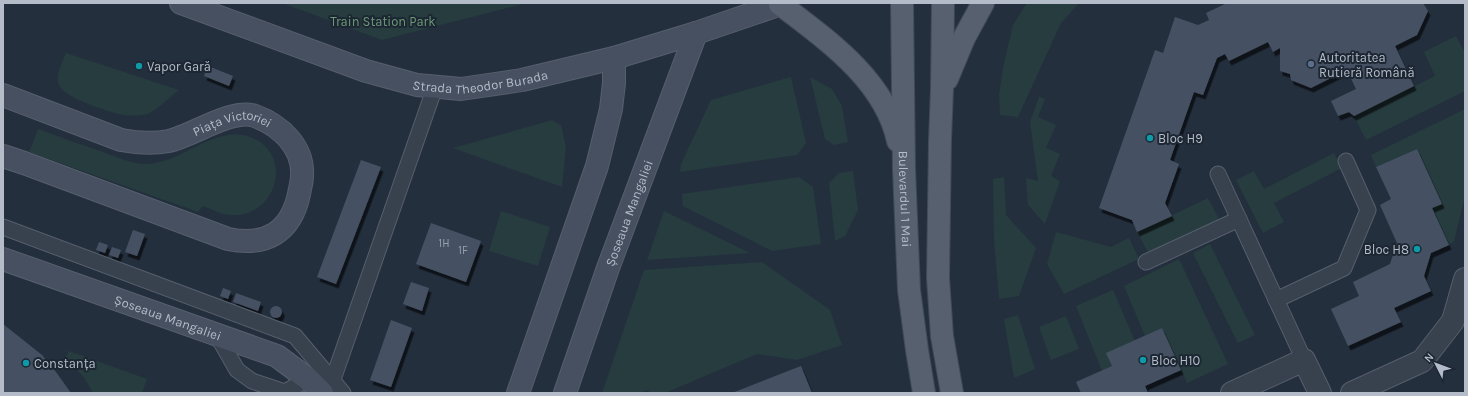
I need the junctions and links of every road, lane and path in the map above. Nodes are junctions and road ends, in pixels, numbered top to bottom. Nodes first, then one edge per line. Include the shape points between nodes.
1 (180, 3) edge
2 (902, 3) edge
3 (943, 3) edge
4 (983, 3) edge
5 (782, 4) edge
6 (696, 33) junction
7 (614, 58) junction
8 (435, 87) junction
9 (942, 89) junction
10 (3, 94) edge
11 (3, 156) edge
12 (1346, 161) dead end
13 (904, 169) junction
14 (1218, 174) dead end
15 (1239, 218) junction
16 (3, 227) edge
17 (3, 259) edge
18 (1146, 262) dead end
19 (1465, 279) edge
20 (1276, 300) junction
21 (217, 335) junction
22 (1304, 360) junction
23 (323, 387) edge
24 (343, 393) edge
25 (518, 393) edge
26 (565, 393) edge
27 (924, 393) edge
28 (952, 393) edge
29 (1232, 393) edge
30 (1320, 393) edge
31 (1352, 393) edge

1 - 8 street, Strada Theodor Burada via 366,71
2 - 13 main road, Bulevardul 1 Mai
3 - 9 main road
4 - 9 main road via 964,38
5 - 6 street, Strada Theodor Burada
5 - 13 main road via 858,69 879,97 897,137
6 - 7 street, Strada Theodor Burada
6 - 26 street, Șoseaua Mangaliei via 610,261
7 - 8 street, Strada Theodor Burada via 502,84 461,89
7 - 25 street via 611,109 597,166
8 - 23 lane
9 - 28 main road via 938,278 942,336
10 - 11 street, Piața Victoriei via 121,140 135,143 168,141 224,119 238,115 253,116 267,121 290,140 298,154 302,175 295,208 283,227 261,239 238,241
12 - 20 lane via 1368,210 1344,268
13 - 27 main road, Bulevardul 1 Mai via 909,290
14 - 15 lane
15 - 18 lane
15 - 20 lane
16 - 23 lane via 295,336
17 - 21 street, Șoseaua Mangaliei
19 - 31 street via 1454,321 1422,361
20 - 22 lane
21 - 23 street, Șoseaua Mangaliei via 277,356
21 - 23 lane via 237,370 252,381 285,392
22 - 29 street
22 - 30 street
23 - 24 lane

